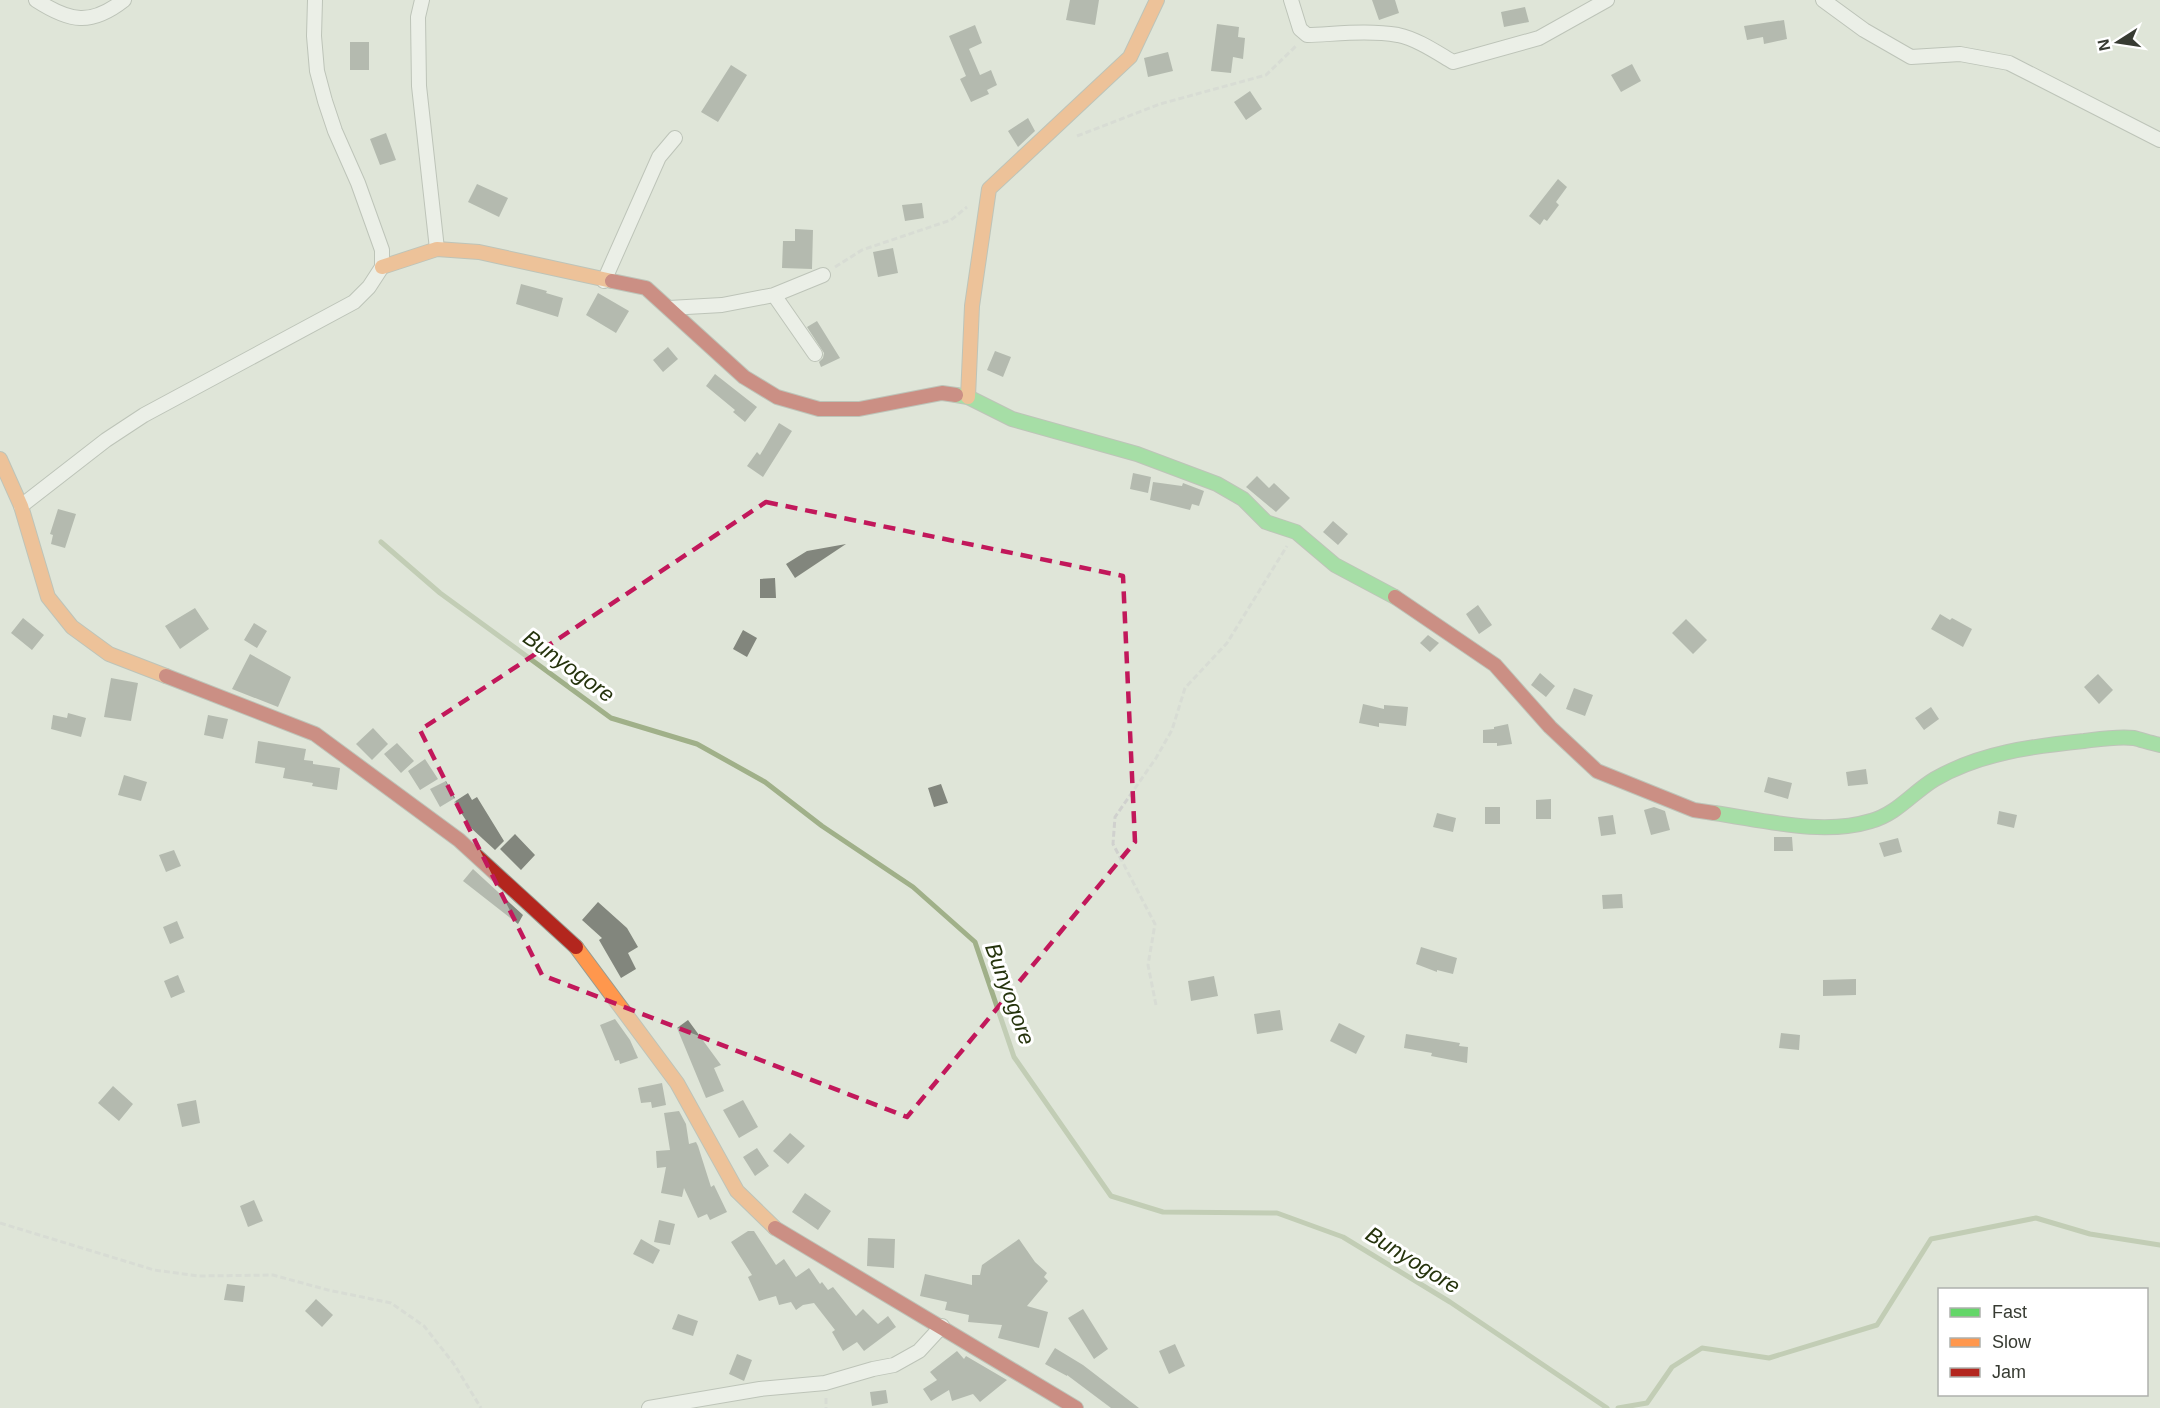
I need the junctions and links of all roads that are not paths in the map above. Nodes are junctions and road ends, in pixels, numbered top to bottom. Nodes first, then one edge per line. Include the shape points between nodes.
1 (36, 0) edge
2 (124, 0) edge
3 (315, 0) edge
4 (422, 0) edge
5 (1157, 0) edge
6 (1291, 0) edge
7 (1607, 0) edge
8 (1822, 0) edge
9 (675, 138) dead end
10 (2160, 140) edge
11 (437, 249) junction
12 (382, 267) junction
13 (824, 275) road end
14 (604, 280) junction
15 (774, 295) junction
16 (669, 308) junction
17 (815, 354) dead end
18 (968, 397) junction
19 (0, 459) edge
20 (21, 506) junction
21 (2160, 745) edge
22 (942, 1326) junction
23 (649, 1408) edge
24 (1076, 1408) edge

1 - 2 street via 54,12 74,18 93,18
3 - 12 street via 317,71 335,131 382,250
4 - 11 street via 418,17 419,86
5 - 18 street via 1130,57 989,189 972,306
6 - 7 street via 1300,28 1307,35 1366,32 1400,36 1453,62 1539,38
8 - 10 street via 1911,57 1960,54 2009,63
9 - 14 street via 659,157
11 - 12 street
11 - 14 street via 479,252
12 - 20 street via 354,302 144,415
13 - 15 street
14 - 16 street via 646,288
15 - 16 street via 722,305
15 - 17 street
16 - 18 street via 744,377 777,397 819,409 859,409 942,393
18 - 21 street via 1012,419 1137,454 1217,484 1243,499 1266,522 1296,532 1335,565 1387,591 1495,665 1550,727 1597,771 1694,810 1843,828 1892,813 1934,780 2000,753 2109,738 2132,738
19 - 20 street
20 - 22 street via 48,597 72,627 109,654 315,734 459,840 576,947 677,1083 737,1191 770,1225
22 - 23 street via 919,1352 894,1365 825,1383 760,1389
22 - 24 street

